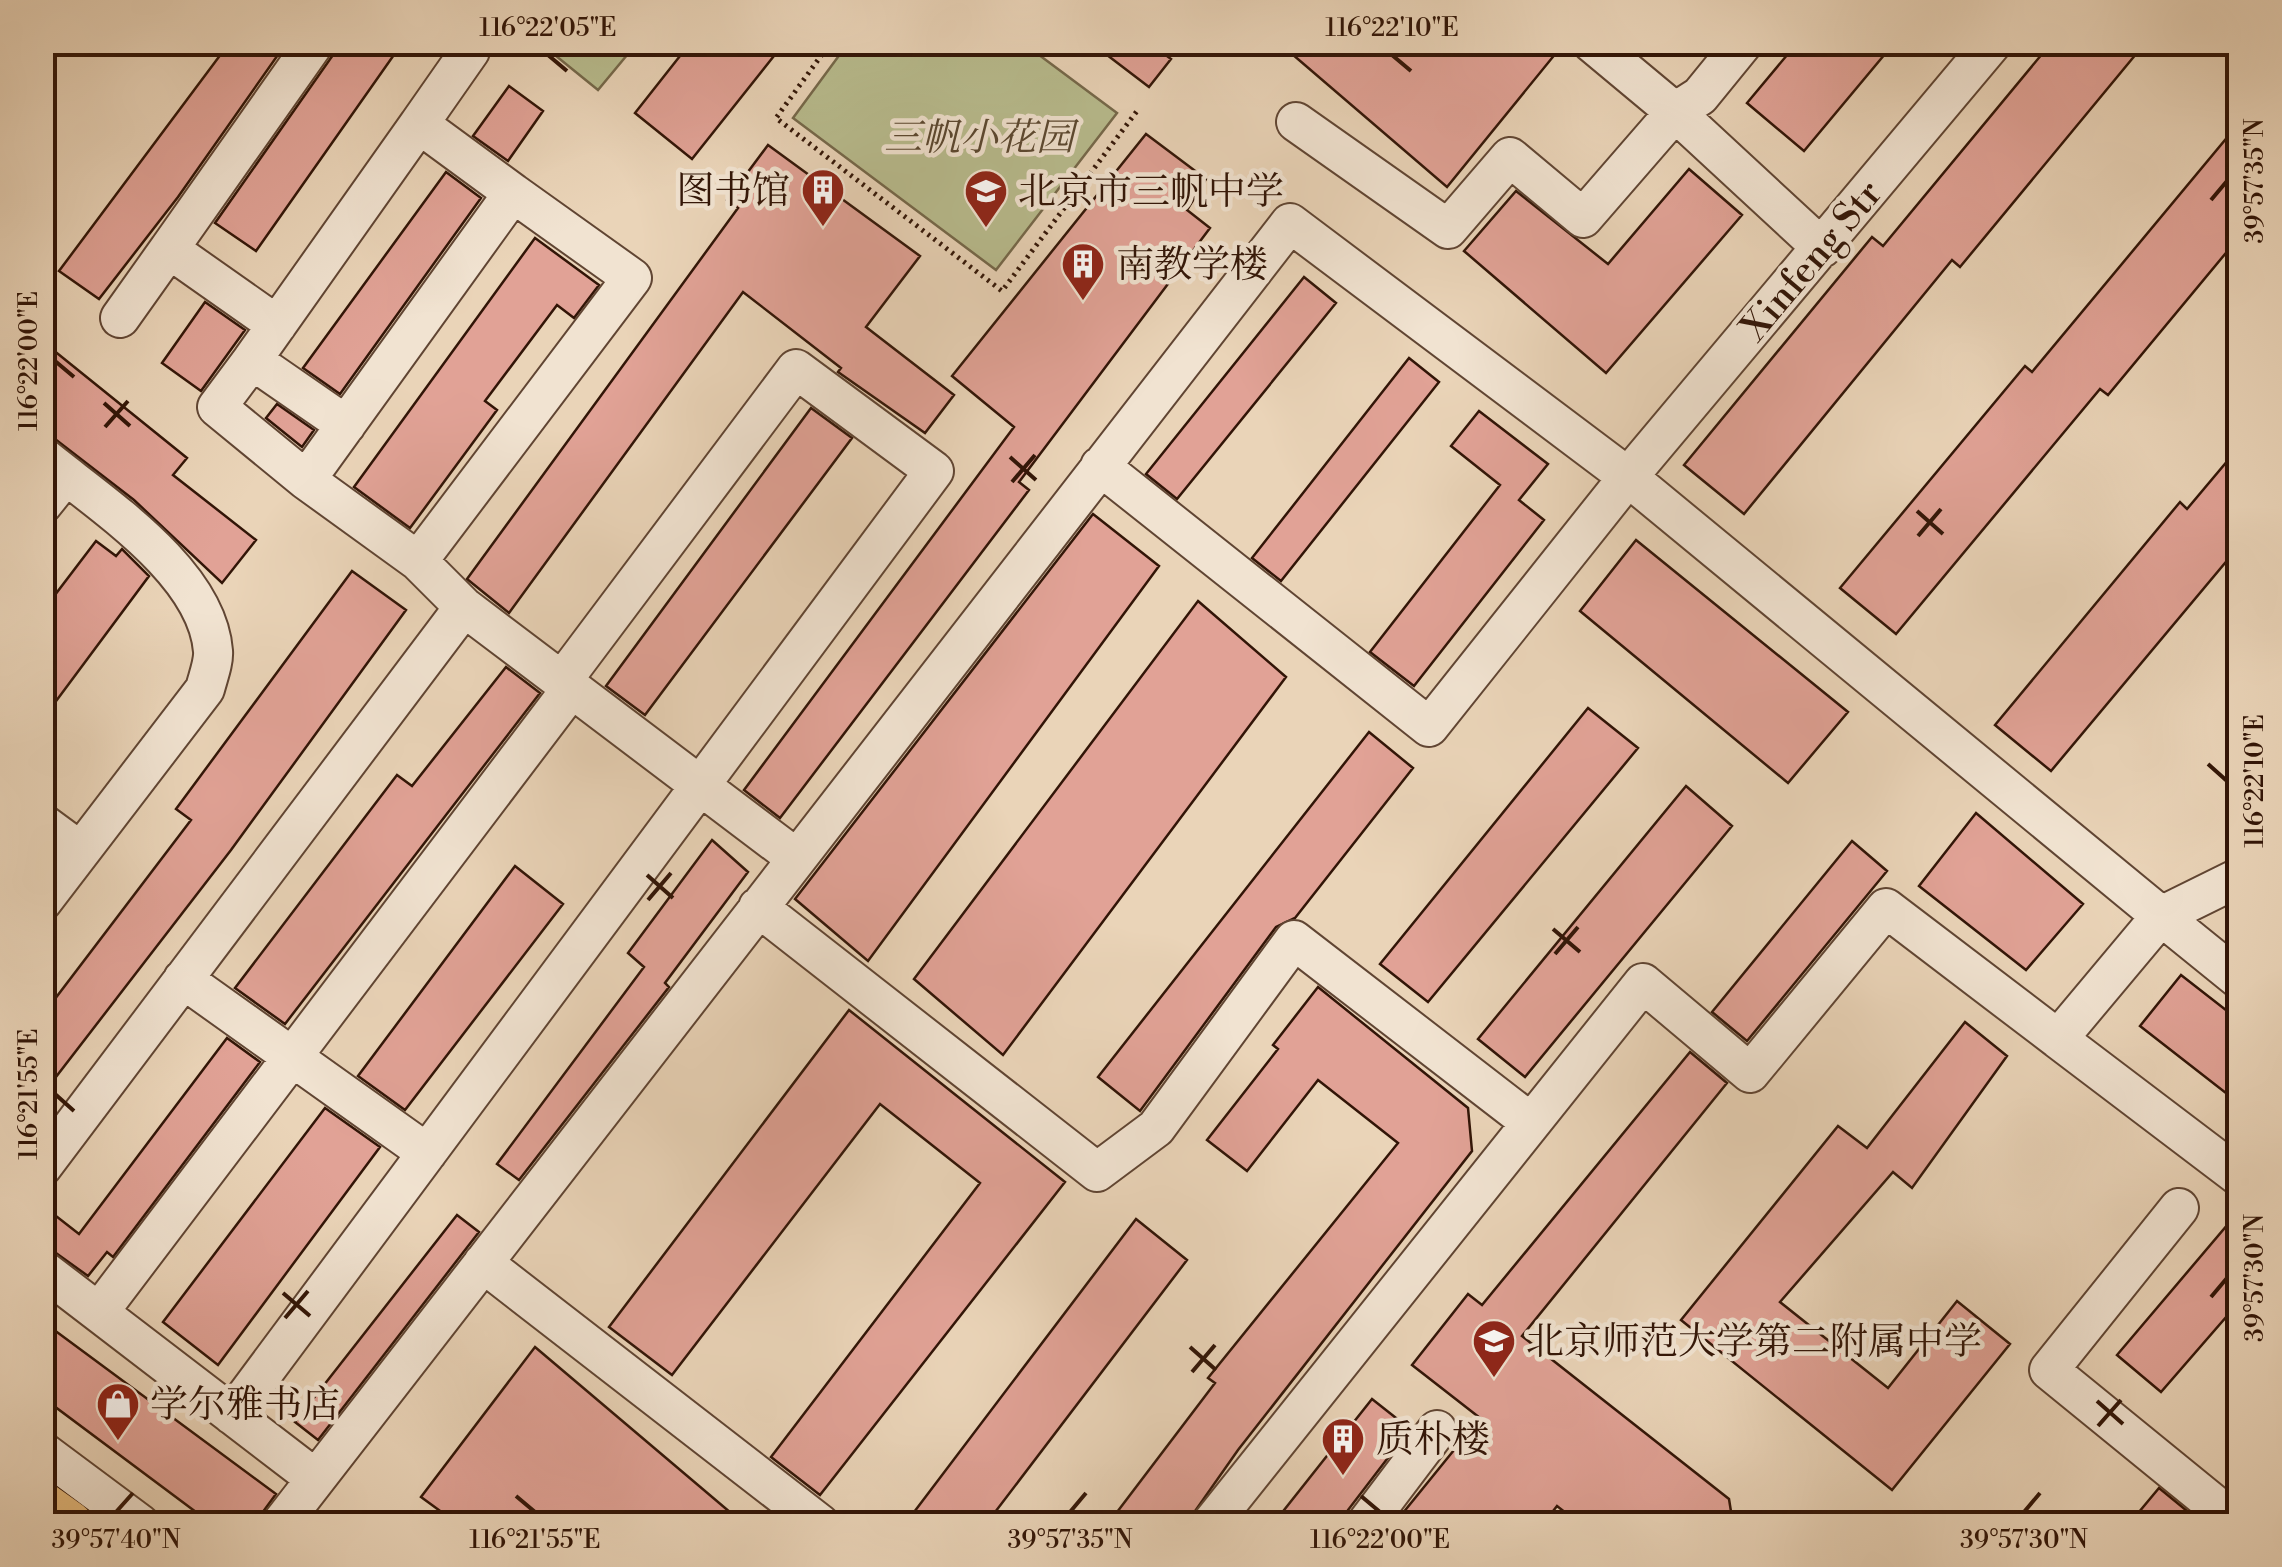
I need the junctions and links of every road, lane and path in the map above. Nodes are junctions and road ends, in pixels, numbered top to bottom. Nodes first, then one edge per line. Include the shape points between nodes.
1 (315, 42) edge
2 (458, 42) edge
3 (831, 42) edge
4 (1590, 42) edge
5 (1744, 42) edge
6 (1993, 42) edge
7 (1138, 111) dead end
8 (1675, 112) junction
9 (1296, 122) dead end
10 (419, 124) junction
11 (513, 194) junction
12 (1822, 248) junction
13 (169, 249) junction
14 (120, 318) dead end
15 (277, 324) junction
16 (252, 360) junction
17 (346, 425) junction
18 (54, 465) edge
19 (1100, 466) junction
20 (1628, 477) junction
21 (306, 480) junction
22 (42, 505) edge
23 (418, 561) junction
24 (464, 607) junction
25 (567, 685) junction
26 (700, 789) junction
27 (42, 823) edge
28 (80, 851) junction
29 (796, 858) junction
30 (2240, 877) edge
31 (42, 902) edge
32 (758, 908) junction
33 (2161, 916) junction
34 (183, 980) junction
35 (2240, 980) edge
36 (2058, 1039) junction
37 (290, 1055) junction
38 (1530, 1122) junction
39 (426, 1152) junction
40 (42, 1167) edge
41 (2240, 1177) edge
42 (2179, 1208) dead end
43 (483, 1263) junction
44 (42, 1269) edge
45 (99, 1312) junction
46 (232, 1414) junction
47 (1437, 1430) dead end
48 (42, 1451) edge
49 (316, 1479) junction
50 (42, 1504) edge
51 (70, 1524) edge
52 (140, 1524) edge
53 (281, 1524) edge
54 (820, 1524) edge
55 (1210, 1524) edge
56 (1366, 1524) edge
57 (2238, 1524) edge

1 - 13 street
2 - 10 street via 470,51
3 - 7 path via 776,118 1002,291
4 - 8 street
5 - 8 street via 1700,96
6 - 12 street, Xinfeng Str
8 - 9 street via 1583,218 1510,157 1448,229
8 - 12 street
10 - 11 street
10 - 15 street
11 - 17 street
11 - 23 street via 632,278
12 - 20 street, Xinfeng Str
13 - 14 street
13 - 15 street
15 - 16 street
16 - 17 street
16 - 21 street via 217,408
17 - 21 street
18 - 22 street
18 - 28 street via 188,586 214,653 205,688
19 - 20 street via 1290,223
19 - 20 street, Xinfeng Str via 1430,727
19 - 29 street
20 - 33 street
21 - 23 street
23 - 24 street
24 - 25 street
24 - 34 street
25 - 26 street
25 - 26 street via 796,368 934,471
25 - 37 street
26 - 29 street
26 - 39 street
27 - 28 street
28 - 31 street
29 - 32 street
30 - 33 street
32 - 38 street via 1097,1172 1156,1128 1294,940
32 - 43 street
33 - 35 street
33 - 36 street
34 - 37 street
34 - 40 street
36 - 38 street via 1886,908 1750,1073 1643,983
36 - 41 street
37 - 39 street
37 - 45 street
38 - 55 street
39 - 46 street
42 - 57 street via 2049,1370
43 - 49 street
43 - 54 street
44 - 45 street
45 - 46 street
46 - 49 street
47 - 56 street
48 - 52 street
49 - 53 street
50 - 51 main road

